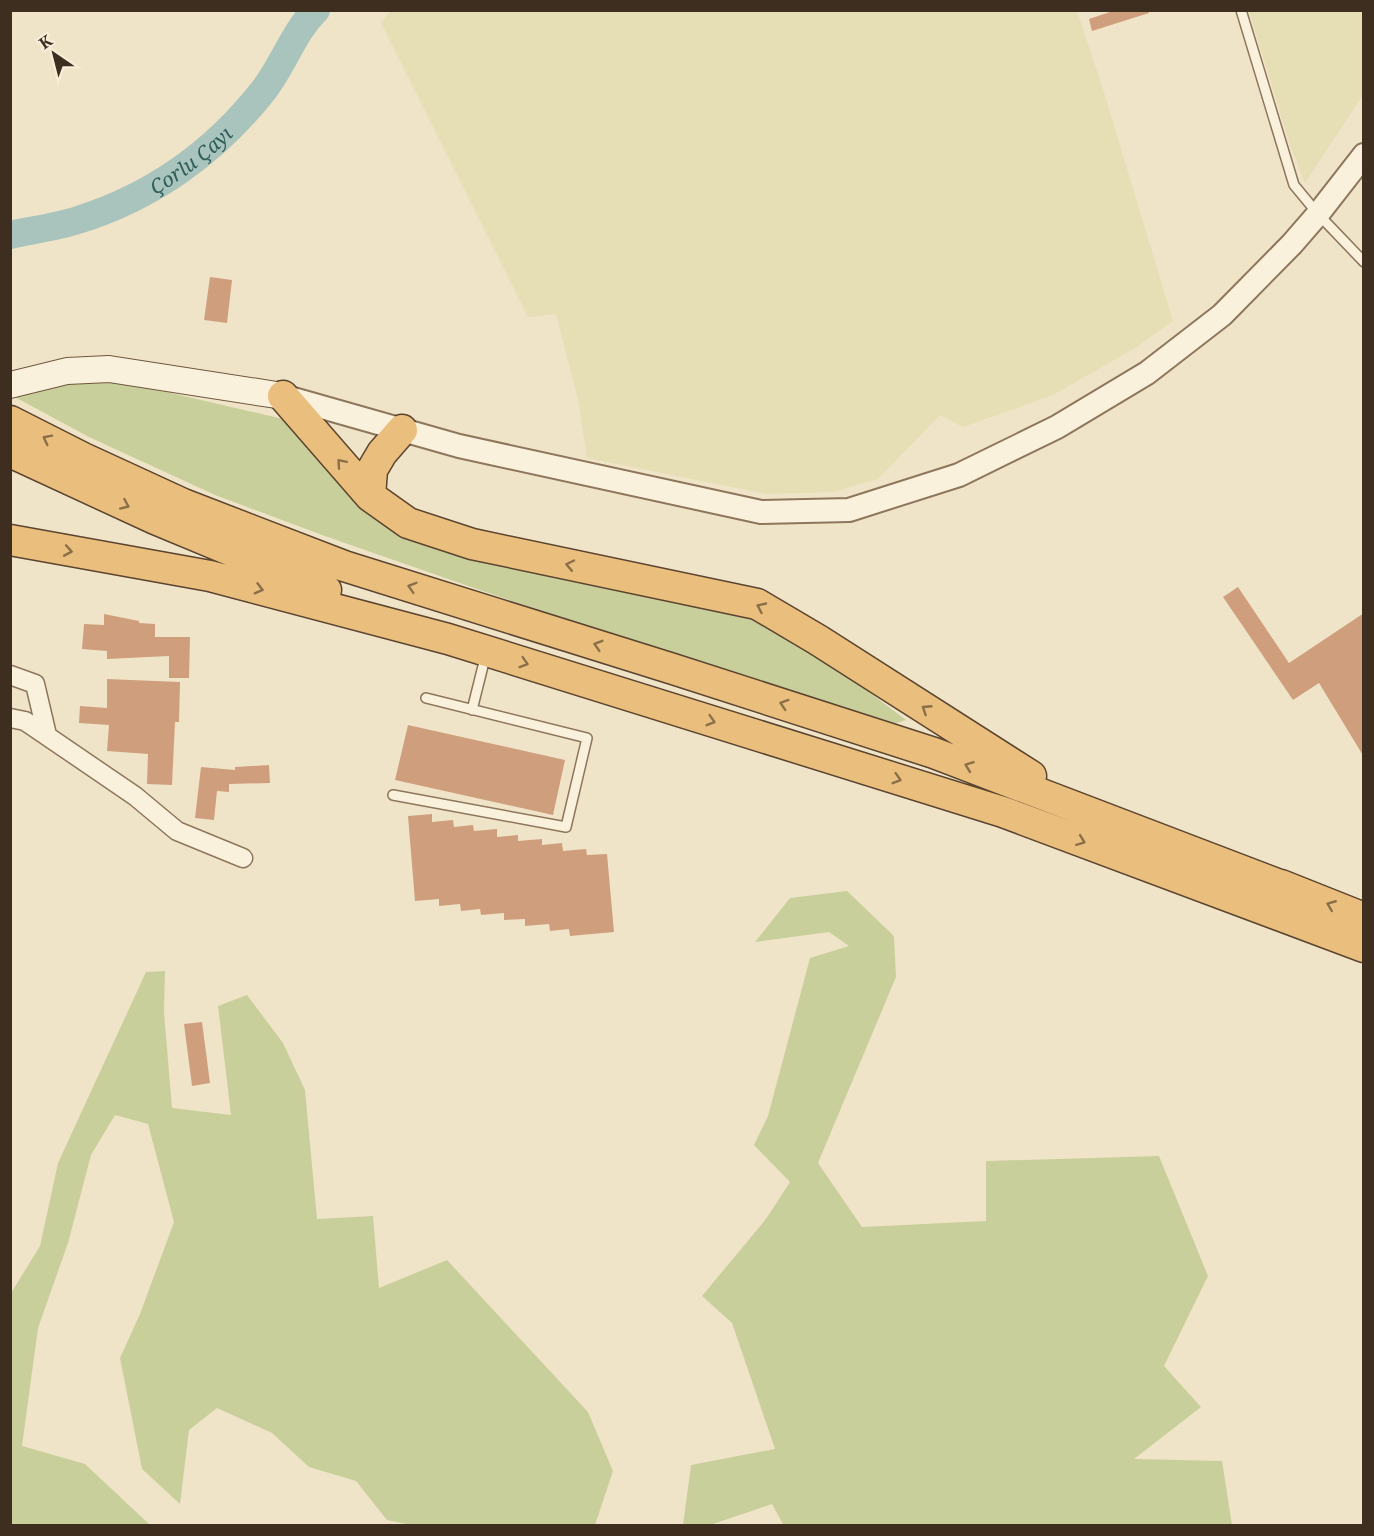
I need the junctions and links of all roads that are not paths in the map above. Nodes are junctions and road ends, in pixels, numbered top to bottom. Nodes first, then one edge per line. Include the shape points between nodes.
1 (1241, 10) edge
2 (1364, 155) edge
3 (1318, 214) junction
4 (1364, 262) edge
5 (10, 385) edge
6 (283, 396) junction
7 (10, 421) edge
8 (402, 430) junction
9 (10, 452) edge
10 (77, 469) junction
11 (370, 496) junction
12 (10, 540) edge
13 (448, 639) junction
14 (487, 651) junction
15 (10, 675) edge
16 (426, 698) dead end
17 (472, 710) junction
18 (10, 718) edge
19 (47, 735) junction
20 (393, 795) dead end
21 (243, 858) dead end
22 (1298, 892) junction
23 (1364, 918) edge
24 (1364, 947) edge

1 - 3 lane via 1294,185
2 - 3 street
3 - 4 lane
3 - 8 street via 1222,315 1147,373 1057,427 959,475 849,510 761,512
5 - 6 main road via 67,371 109,369
6 - 8 street
11 -> 6 highway
10 -> 7 highway
8 - 11 highway via 372,470
9 - 10 highway
10 -> 13 highway via 272,568
22 -> 10 highway via 934,753 345,566 183,504
22 -> 11 highway via 1055,791 757,604 472,544 408,523
12 -> 13 highway via 210,576
13 - 14 highway
14 - 17 lane
14 -> 24 highway via 1003,812
15 - 19 street via 35,684
16 - 17 lane
17 - 20 lane via 587,738 566,827
18 - 19 street via 25,721
19 - 21 street via 135,796 177,831
23 -> 22 highway

